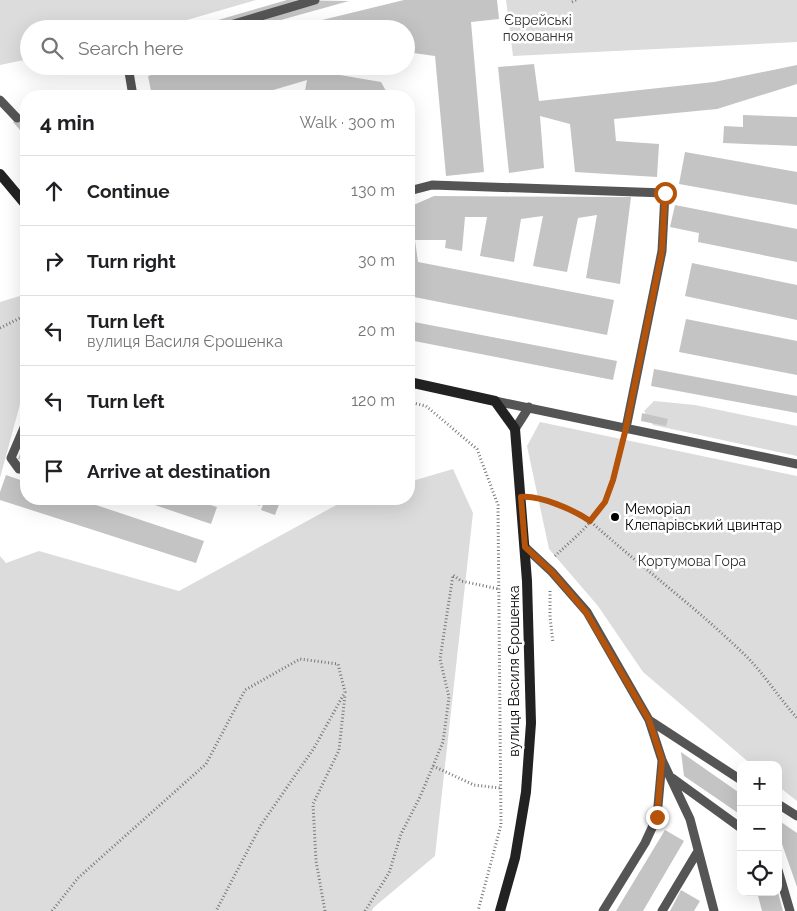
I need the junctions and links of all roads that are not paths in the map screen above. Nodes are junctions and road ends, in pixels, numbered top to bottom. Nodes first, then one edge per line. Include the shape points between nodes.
1 (315, 0) edge
2 (247, 20) edge
3 (130, 75) edge
4 (132, 90) edge
5 (0, 100) edge
6 (17, 118) dead end
7 (0, 174) edge
8 (415, 190) edge
9 (20, 198) edge
10 (415, 383) edge
11 (495, 401) junction
12 (529, 407) junction
13 (626, 428) junction
14 (515, 429) junction
15 (20, 437) edge
16 (797, 464) edge
17 (19, 469) dead end
18 (525, 547) junction
19 (649, 720) junction
20 (662, 760) junction
21 (670, 776) junction
22 (737, 777) edge
23 (781, 806) edge
24 (797, 816) edge
25 (737, 825) edge
26 (698, 851) junction
27 (782, 884) edge
28 (500, 911) edge
29 (603, 911) edge
30 (662, 911) edge
31 (714, 911) edge
32 (790, 911) edge

1 - 2 lane
3 - 4 lane
5 - 6 lane
7 - 9 main road
8 - 13 lane via 432,186 665,193 662,251
10 - 11 main road
11 - 12 lane
11 - 14 main road
12 - 13 lane
12 - 14 lane
13 - 16 lane
14 - 18 main road, вулиця Василя Єрошенка
15 - 17 lane via 11,458
18 - 19 lane via 552,572 586,612
18 - 28 main road, вулиця Василя Єрошенка via 531,723 526,792 515,858
19 - 20 lane
19 - 22 lane
20 - 21 lane
20 - 29 lane via 657,817
21 - 25 lane
21 - 26 lane via 690,819
23 - 24 lane
26 - 30 lane
26 - 31 lane
27 - 32 lane

